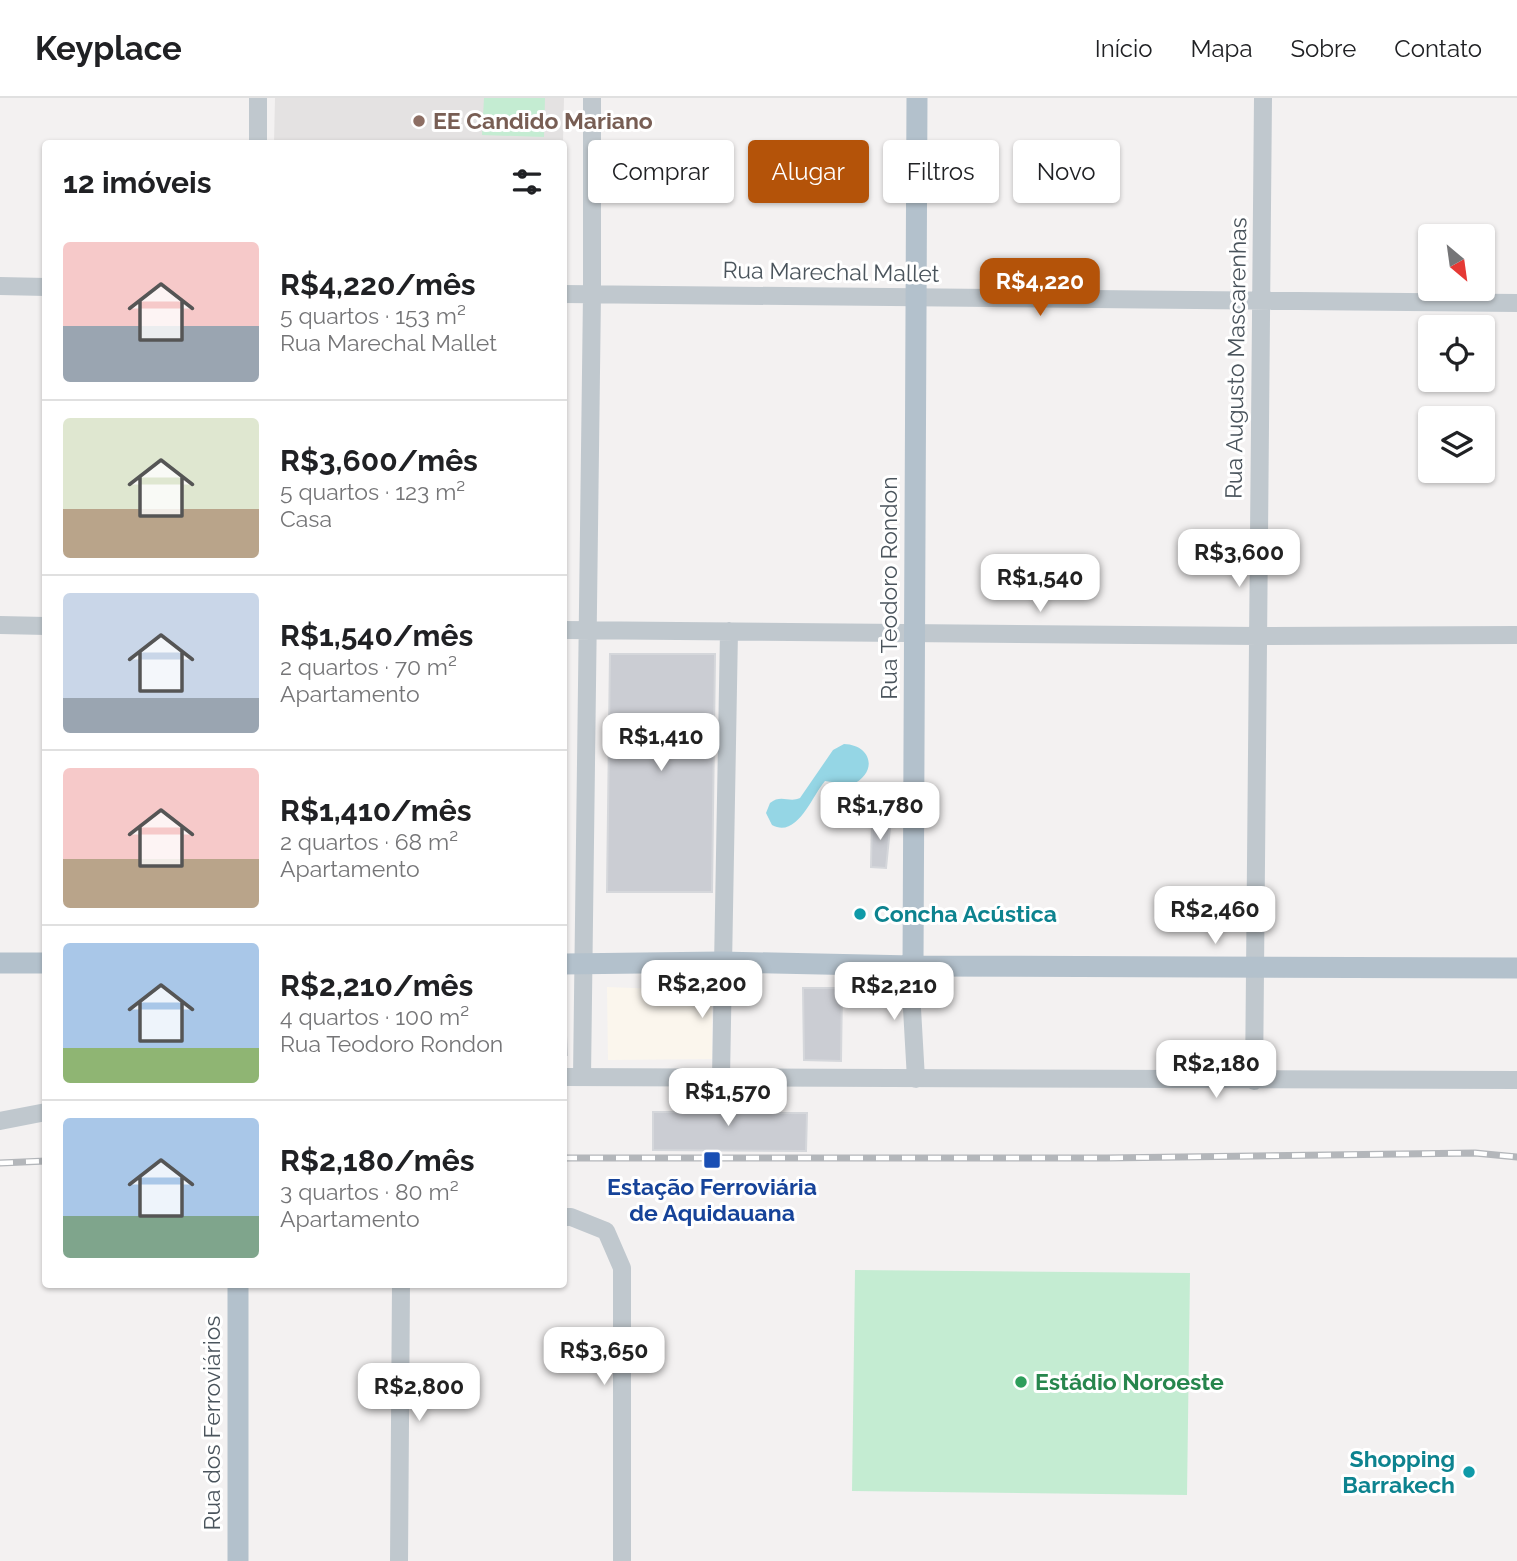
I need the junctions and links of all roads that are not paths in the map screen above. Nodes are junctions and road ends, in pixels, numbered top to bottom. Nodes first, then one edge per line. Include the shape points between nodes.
1 (258, 98) edge
2 (592, 98) edge
3 (917, 98) edge
4 (1264, 98) edge
5 (258, 140) edge
6 (0, 286) edge
7 (42, 287) edge
8 (567, 294) edge
9 (592, 294) junction
10 (916, 297) junction
11 (1261, 300) junction
12 (1517, 303) edge
13 (0, 625) edge
14 (42, 626) edge
15 (567, 630) edge
16 (588, 630) junction
17 (729, 631) junction
18 (915, 631) junction
19 (1517, 635) edge
20 (1258, 636) junction
21 (721, 962) junction
22 (0, 963) edge
23 (42, 963) edge
24 (574, 964) edge
25 (913, 966) junction
26 (1255, 967) junction
27 (1517, 968) edge
28 (567, 1077) edge
29 (582, 1077) junction
30 (721, 1078) junction
31 (916, 1079) junction
32 (1517, 1080) edge
33 (1254, 1081) junction
34 (42, 1113) edge
35 (0, 1121) edge
36 (567, 1217) edge
37 (238, 1288) edge
38 (401, 1288) edge
39 (238, 1561) edge
40 (399, 1561) edge
41 (622, 1561) edge

1 - 5 street
2 - 9 street
3 - 10 main road, Rua Teodoro Rondon
4 - 11 street, Rua Augusto Mascarenhas
6 - 7 street
8 - 9 street, Rua Marechal Mallet
9 - 10 street, Rua Marechal Mallet
9 - 16 street
10 - 11 street, Rua Marechal Mallet
10 - 18 main road, Rua Teodoro Rondon
11 - 12 street, Rua Marechal Mallet
11 - 20 street, Rua Augusto Mascarenhas
13 - 14 street
15 - 16 street
16 - 17 street
16 - 24 street
17 - 18 street
17 - 21 street
18 - 20 street
18 - 25 main road, Rua Teodoro Rondon
19 - 20 street
20 - 26 street, Rua Augusto Mascarenhas
21 - 24 main road
21 - 25 main road
21 - 30 street
22 - 23 main road
24 - 29 street
25 - 26 main road
25 - 31 street, Rua Teodoro Rondon
26 - 27 main road
26 - 33 street, Rua Augusto Mascarenhas
28 - 29 street
29 - 30 street
30 - 31 street
31 - 33 street
32 - 33 street
34 - 35 street
36 - 41 street via 606,1231 622,1268
37 - 39 main road, Rua dos Ferroviários
38 - 40 street

